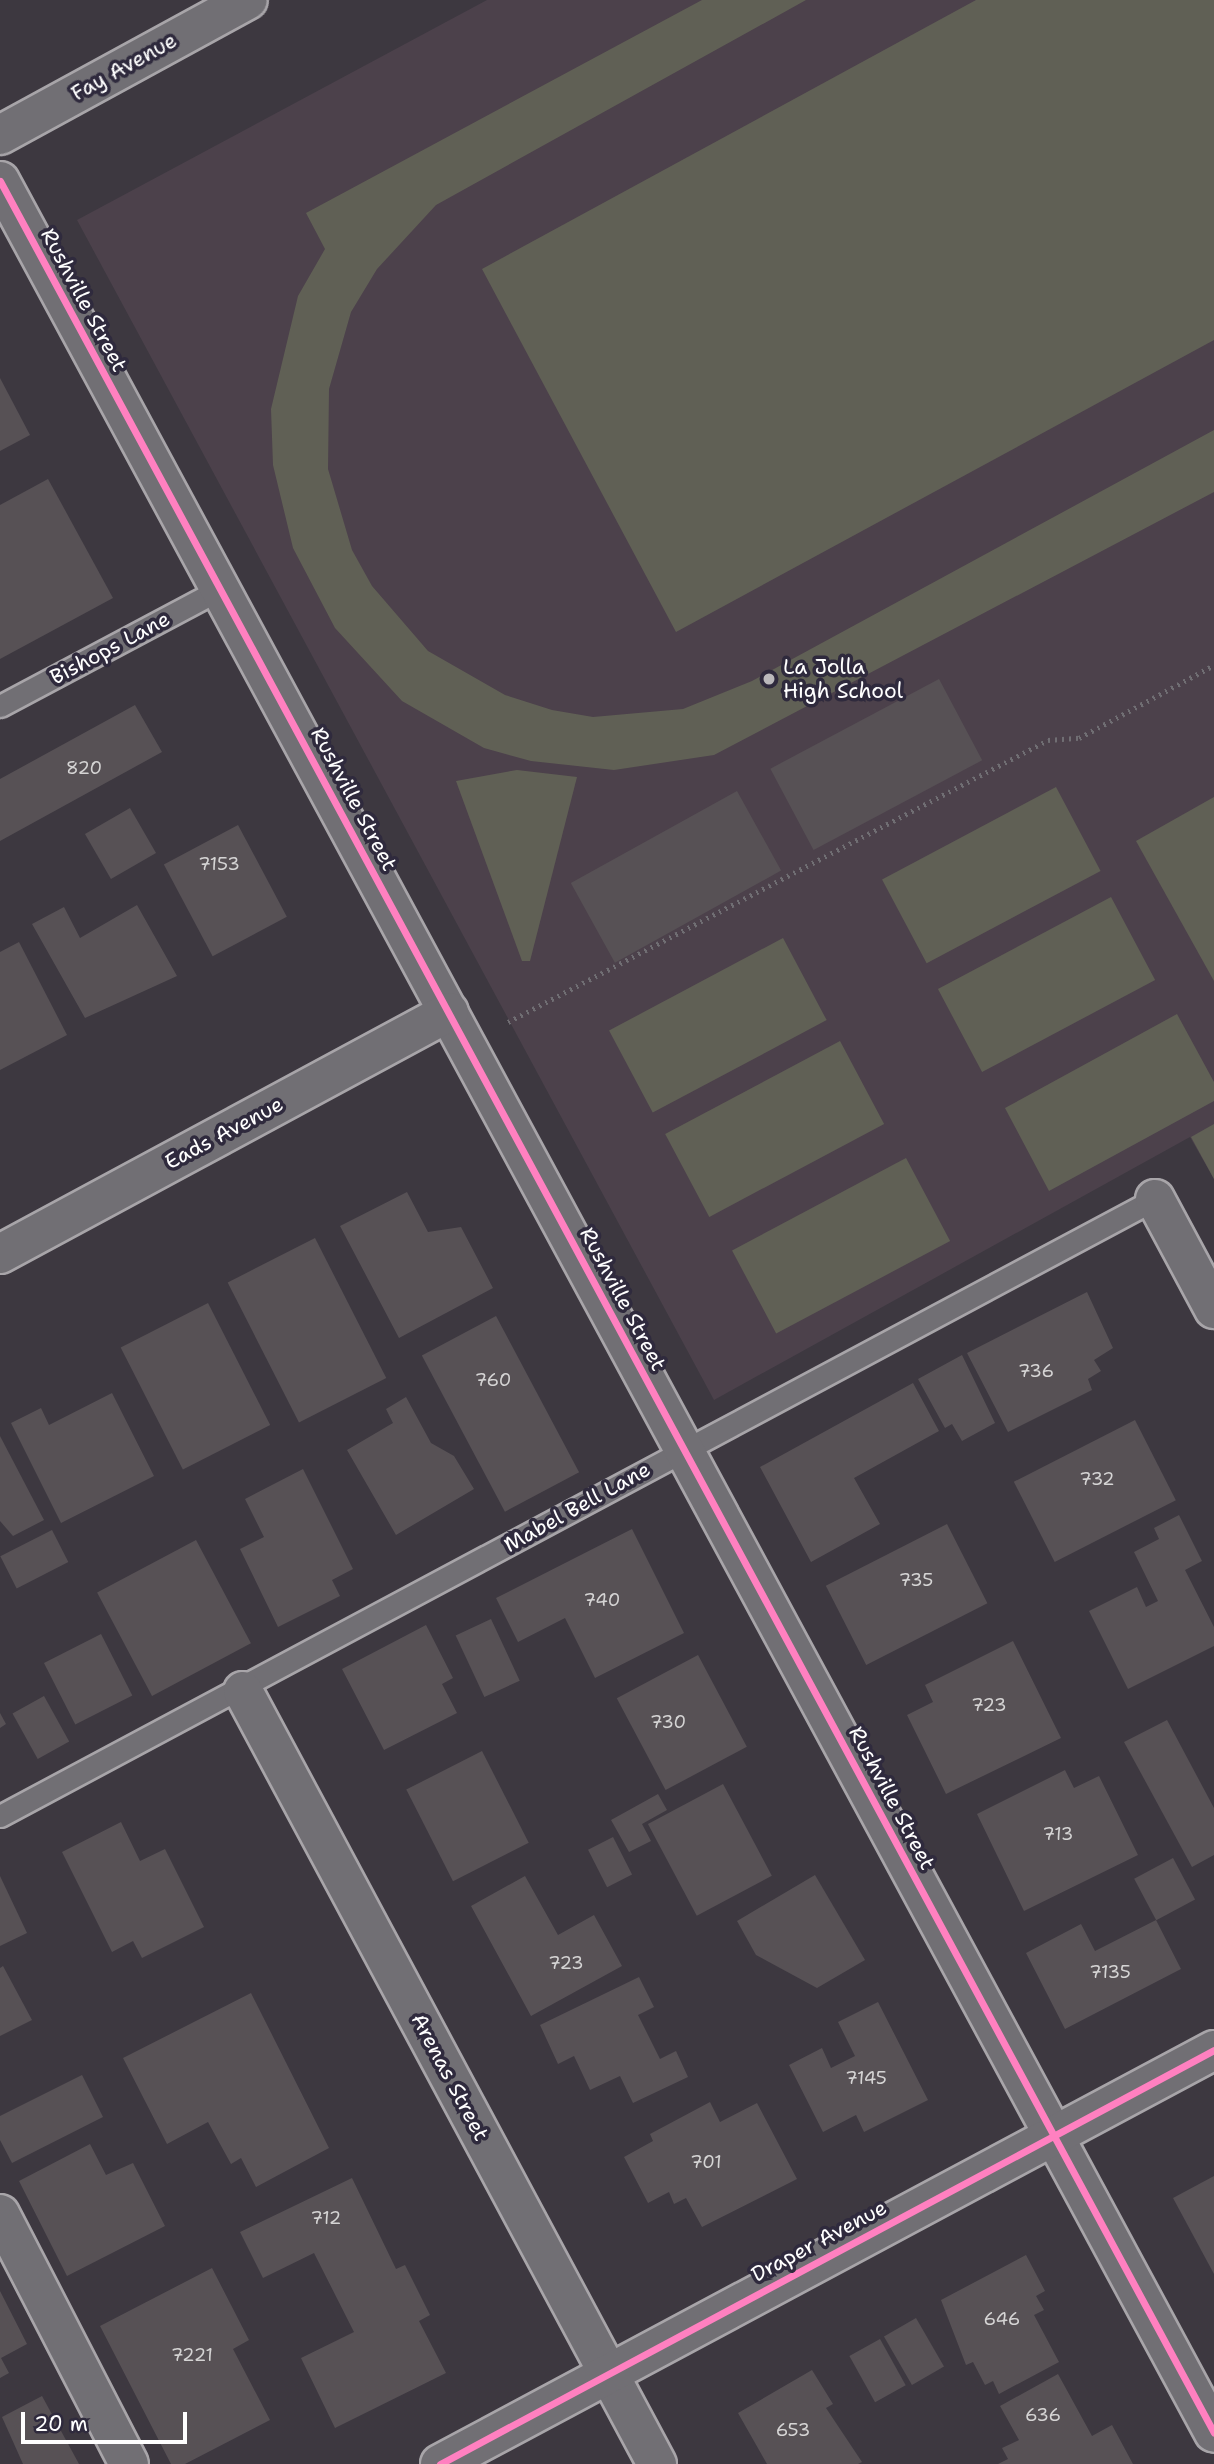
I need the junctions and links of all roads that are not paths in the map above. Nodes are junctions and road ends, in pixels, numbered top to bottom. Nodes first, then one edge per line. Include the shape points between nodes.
1 (248, 0) edge
2 (0, 135) edge
3 (0, 181) edge
4 (220, 589) junction
5 (0, 706) edge
6 (449, 1012) junction
7 (1155, 1199) joint
8 (0, 1254) edge
9 (1214, 1309) edge
10 (683, 1448) junction
11 (243, 1691) junction
12 (0, 1816) edge
13 (1214, 2050) edge
14 (1054, 2135) junction
15 (0, 2214) edge
16 (608, 2374) junction
17 (1214, 2433) edge
18 (129, 2464) edge
19 (440, 2464) edge
20 (657, 2464) edge

1 - 2 street, Fay Avenue
3 - 4 street, Rushville Street
4 - 5 lane, Bishops Lane
4 - 6 street, Rushville Street
6 - 8 street, Eads Avenue
6 - 10 street, Rushville Street
7 - 9 street
7 - 10 lane, Mabel Bell Lane
10 - 11 lane, Mabel Bell Lane
10 - 14 street, Rushville Street
11 - 12 lane, Mabel Bell Lane
11 - 16 street, Arenas Street
13 - 14 street, Draper Avenue
14 - 16 street, Draper Avenue
14 - 17 street, Rushville Street
15 - 18 street
16 - 19 street, Draper Avenue
16 - 20 street, Arenas Street

